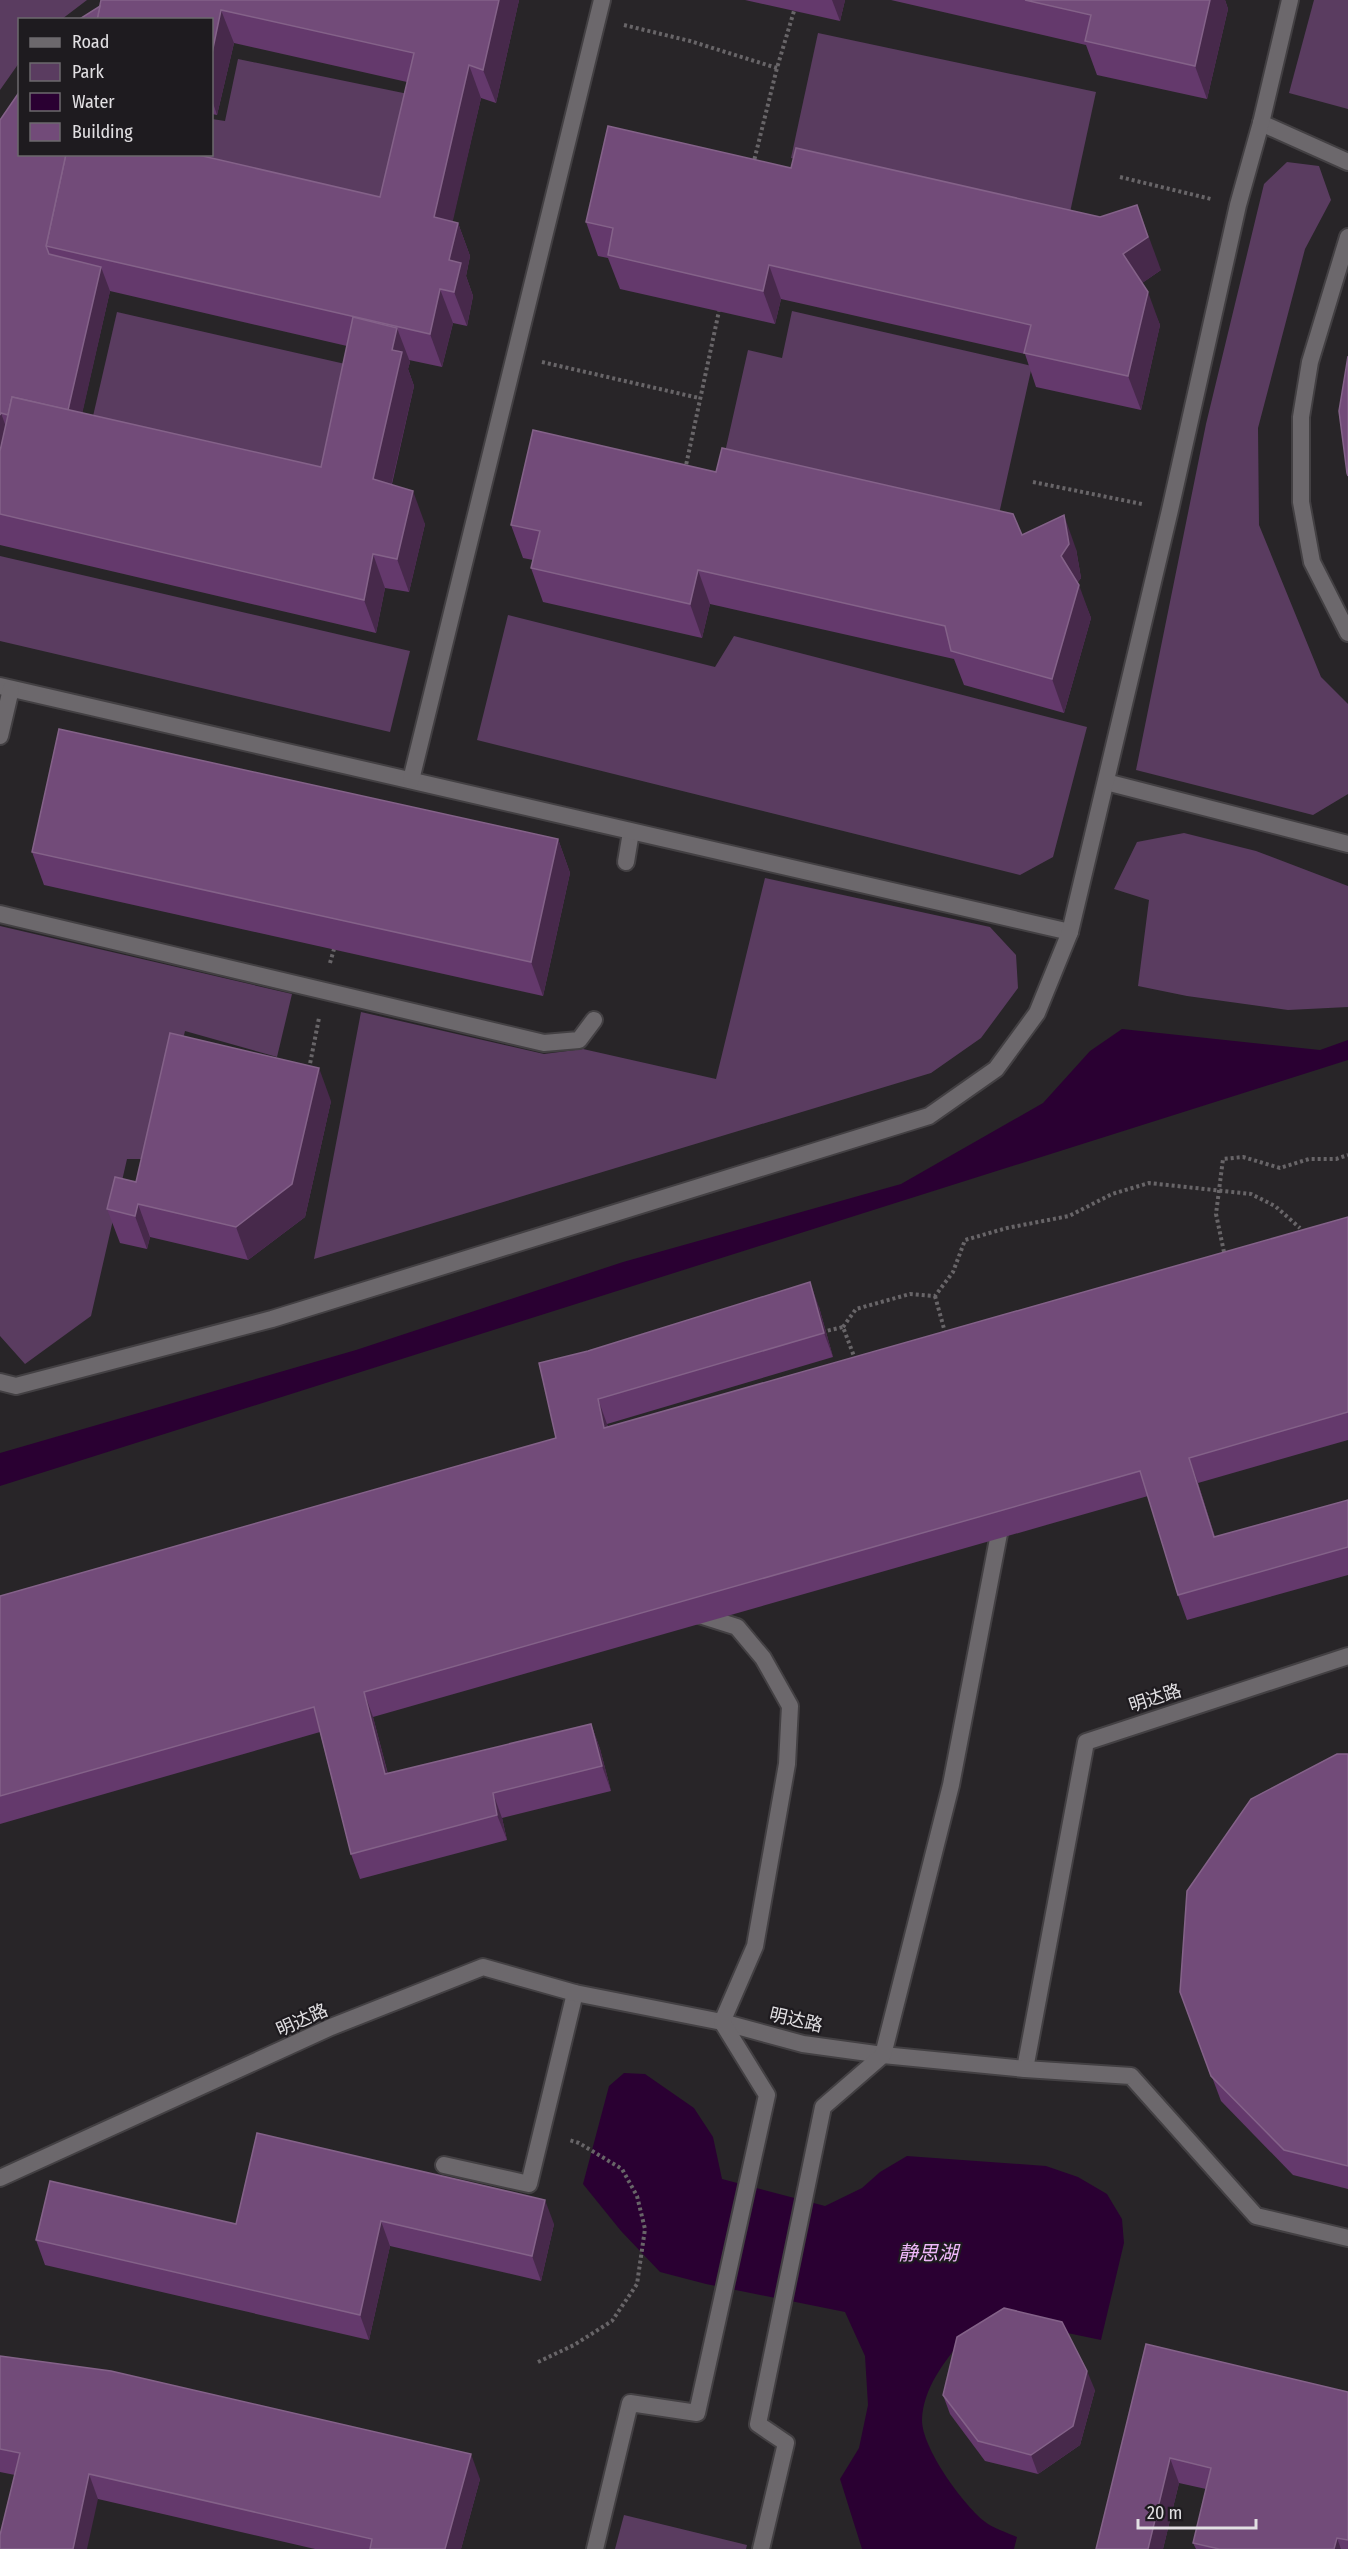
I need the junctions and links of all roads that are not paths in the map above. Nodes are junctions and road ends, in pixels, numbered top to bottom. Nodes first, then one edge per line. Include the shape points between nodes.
1 (602, 0) edge
2 (1290, 0) edge
3 (1261, 123) junction
4 (1348, 162) edge
5 (1348, 237) edge
6 (1348, 633) edge
7 (6, 687) edge
8 (0, 736) edge
9 (411, 780) junction
10 (1106, 782) junction
11 (631, 832) junction
12 (1348, 844) edge
13 (626, 862) dead end
14 (0, 914) edge
15 (1070, 932) junction
16 (594, 1020) dead end
17 (0, 1382) edge
18 (1005, 1499) edge
19 (673, 1607) edge
20 (1348, 1656) edge
21 (575, 1993) junction
22 (722, 2022) junction
23 (883, 2055) junction
24 (1025, 2069) junction
25 (444, 2165) dead end
26 (0, 2178) edge
27 (1348, 2238) edge
28 (595, 2549) edge
29 (761, 2549) edge

1 - 9 street
2 - 3 street
3 - 4 street
3 - 10 street via 1238,205
5 - 6 street via 1310,362 1301,417 1301,502 1312,562
7 - 8 street
7 - 9 street
9 - 11 street
10 - 12 street
10 - 15 street
11 - 13 street
11 - 15 street
14 - 16 street via 544,1043 579,1040
15 - 17 street via 1037,1012 996,1069 929,1116 272,1319 16,1386
18 - 23 street via 951,1785
19 - 22 street via 737,1627 763,1658 790,1706 787,1764 755,1946
20 - 24 street, 明达路 via 1086,1742
21 - 22 street, 明达路
21 - 25 street via 530,2184
21 - 26 street, 明达路 via 483,1967 331,2027
22 - 23 street, 明达路 via 803,2044
22 - 28 street via 767,2095 697,2413 630,2403
23 - 24 street, 明达路
23 - 29 street via 823,2107 758,2424 786,2442
24 - 27 street via 1131,2076 1256,2216

